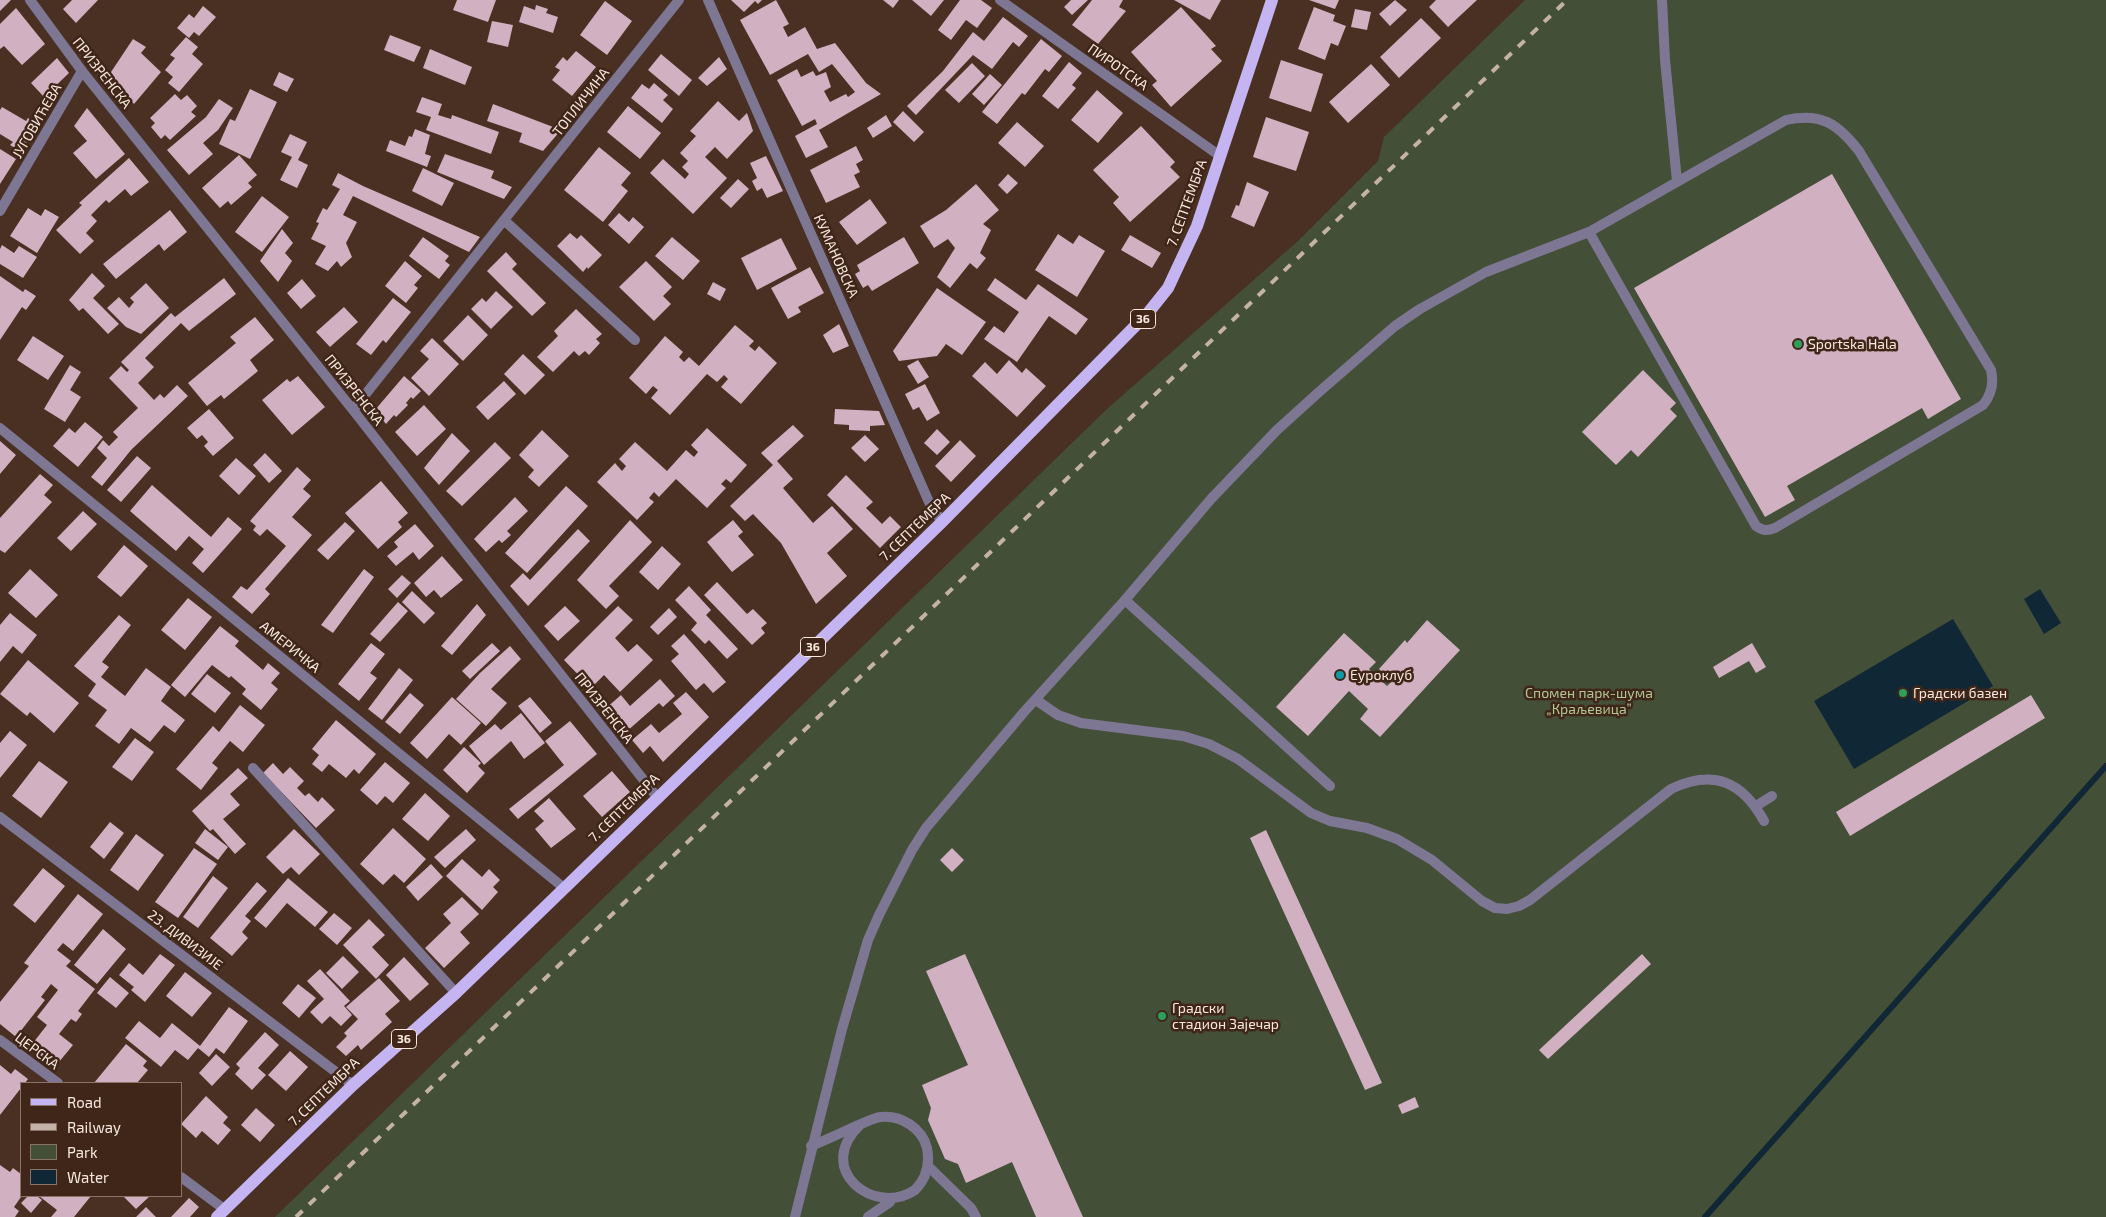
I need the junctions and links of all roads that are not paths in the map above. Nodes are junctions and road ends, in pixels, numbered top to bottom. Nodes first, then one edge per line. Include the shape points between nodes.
1 (30, 0) edge
2 (679, 0) edge
3 (708, 0) edge
4 (1000, 0) edge
5 (1272, 0) edge
6 (1662, 0) edge
7 (82, 71) junction
8 (1220, 156) junction
9 (1676, 181) junction
10 (0, 211) edge
11 (505, 221) junction
12 (1589, 232) junction
13 (636, 340) dead end
14 (353, 410) junction
15 (0, 428) edge
16 (942, 522) junction
17 (1125, 600) junction
18 (1036, 700) junction
19 (253, 768) dead end
20 (1330, 786) dead end
21 (1772, 796) dead end
22 (657, 797) junction
23 (1756, 806) junction
24 (0, 817) edge
25 (1764, 821) dead end
26 (564, 888) junction
27 (456, 993) junction
28 (0, 1040) edge
29 (57, 1082) edge
30 (353, 1085) junction
31 (860, 1125) junction
32 (811, 1146) junction
33 (928, 1166) junction
34 (182, 1178) edge
35 (890, 1202) junction
36 (221, 1213) edge
37 (795, 1217) edge
38 (868, 1217) edge
39 (976, 1217) edge

1 - 7 street, ПРИЗРЕНСКА
2 - 11 street, ТОПЛИЧИНА
3 - 16 street, КУМАНОВСКА via 929,502
4 - 8 street, ПИРОТСКА
5 - 8 main road, 7. СЕПТЕМБРА / 36
6 - 9 street
7 - 10 street, ЈУГОВИЋЕВА
7 - 14 street, ПРИЗРЕНСКА
8 - 16 main road, 7. СЕПТЕМБРА / 36 via 1197,226 1168,288 1148,313
9 - 12 street
9 - 12 street via 1786,120 1810,116 1846,134 1991,370 1993,383 1987,400 1775,528 1762,530 1756,526
11 - 13 street
11 - 14 street, ТОПЛИЧИНА
12 - 17 street via 1486,272 1395,326 1277,430 1211,500
14 - 22 street, ПРИЗРЕНСКА
15 - 26 street, АМЕРИЧКА
16 - 22 main road, 7. СЕПТЕМБРА / 36
17 - 18 street
17 - 20 street
18 - 23 street via 1058,715 1081,722 1183,736 1209,744 1238,759 1311,813 1397,839 1432,860 1482,902 1494,908 1507,909 1530,900 1671,789 1688,781 1706,779 1726,783 1743,792
18 - 32 street via 926,828 902,867 868,940
19 - 27 street
21 - 23 street
22 - 26 main road, 7. СЕПТЕМБРА / 36
23 - 25 street
24 - 30 street, 23. ДИВИЗИЈЕ
26 - 27 main road, 7. СЕПТЕМБРА / 36
27 - 30 main road, 7. СЕПТЕМБРА / 36
28 - 29 street, ЦЕРСКА
30 - 36 main road, 7. СЕПТЕМБРА / 36
31 - 32 street
31 - 33 street via 870,1119 886,1117 912,1126 926,1144
31 - 35 street via 844,1148 845,1175 850,1185 868,1199
32 - 37 street
33 - 35 street via 919,1186 901,1200
33 - 39 street via 971,1208
34 - 36 street
35 - 38 street

